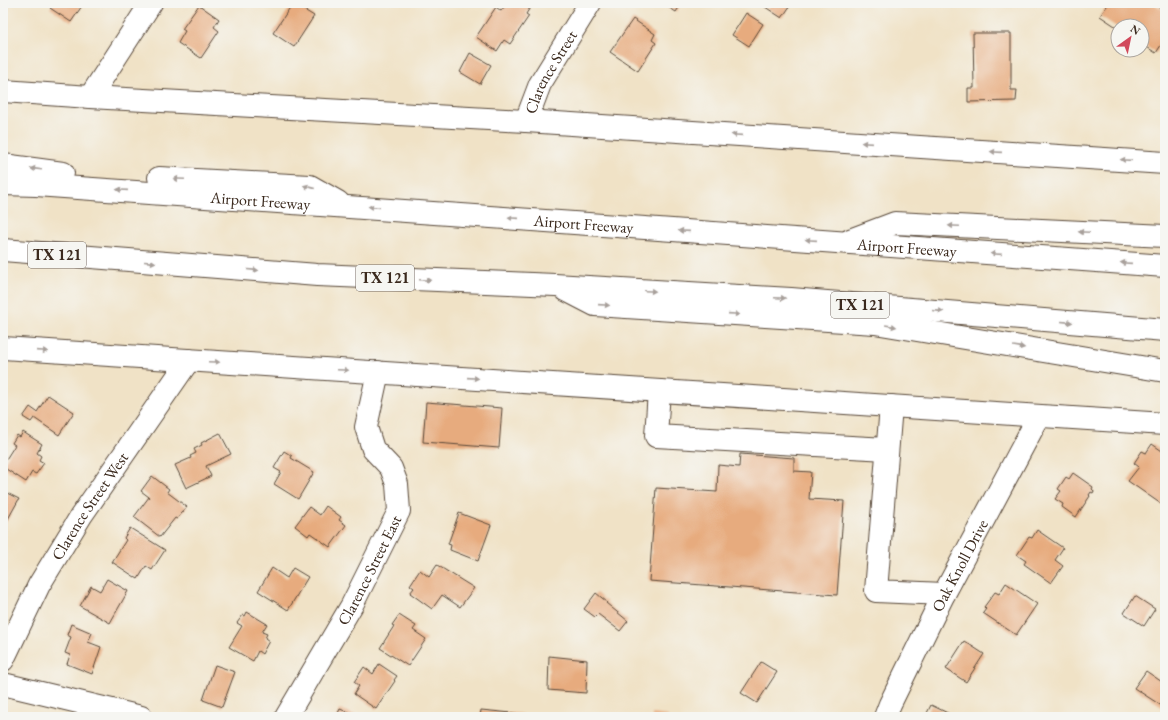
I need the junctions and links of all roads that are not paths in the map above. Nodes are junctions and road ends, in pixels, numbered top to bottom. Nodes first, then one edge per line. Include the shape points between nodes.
1 (151, 3) edge
2 (590, 3) edge
3 (3, 91) edge
4 (90, 97) junction
5 (526, 121) junction
6 (1165, 163) edge
7 (3, 165) edge
8 (3, 184) edge
9 (343, 205) junction
10 (1165, 236) edge
11 (842, 243) junction
12 (3, 250) edge
13 (111, 259) junction
14 (3, 262) edge
15 (1165, 266) edge
16 (556, 285) junction
17 (1165, 330) edge
18 (3, 348) edge
19 (189, 360) junction
20 (1165, 371) edge
21 (378, 372) junction
22 (659, 391) junction
23 (891, 406) junction
24 (1039, 416) junction
25 (1165, 424) edge
26 (887, 449) junction
27 (944, 594) junction
28 (3, 660) edge
29 (3, 684) edge
30 (141, 717) edge
31 (286, 717) edge
32 (885, 717) edge

1 - 4 main road
2 - 5 main road, Clarence Street via 540,84
3 - 4 main road
4 - 5 main road
6 -> 5 main road
9 -> 7 main road via 310,186 63,173
9 -> 8 main road, Airport Freeway via 36,184
11 -> 9 main road, Airport Freeway
10 -> 11 main road via 895,223
15 -> 11 main road, Airport Freeway
12 - 13 main road, TX 121
13 - 14 main road
13 -> 16 main road, TX 121 via 317,275
16 -> 17 main road, TX 121 via 791,299
16 -> 20 main road via 595,305 875,323
18 -> 19 main road
19 -> 21 main road
19 - 28 main road, Clarence Street West via 81,516 39,585
21 -> 22 main road
21 - 31 main road, Clarence Street East via 366,427 372,449 391,468 397,484 399,511 352,605
22 - 23 main road
22 - 26 main road via 656,436
23 - 24 main road
23 - 26 main road
24 - 25 main road
24 - 27 main road, Oak Knoll Drive
26 - 27 main road via 876,591
27 - 32 main road, Oak Knoll Drive
29 - 30 main road

